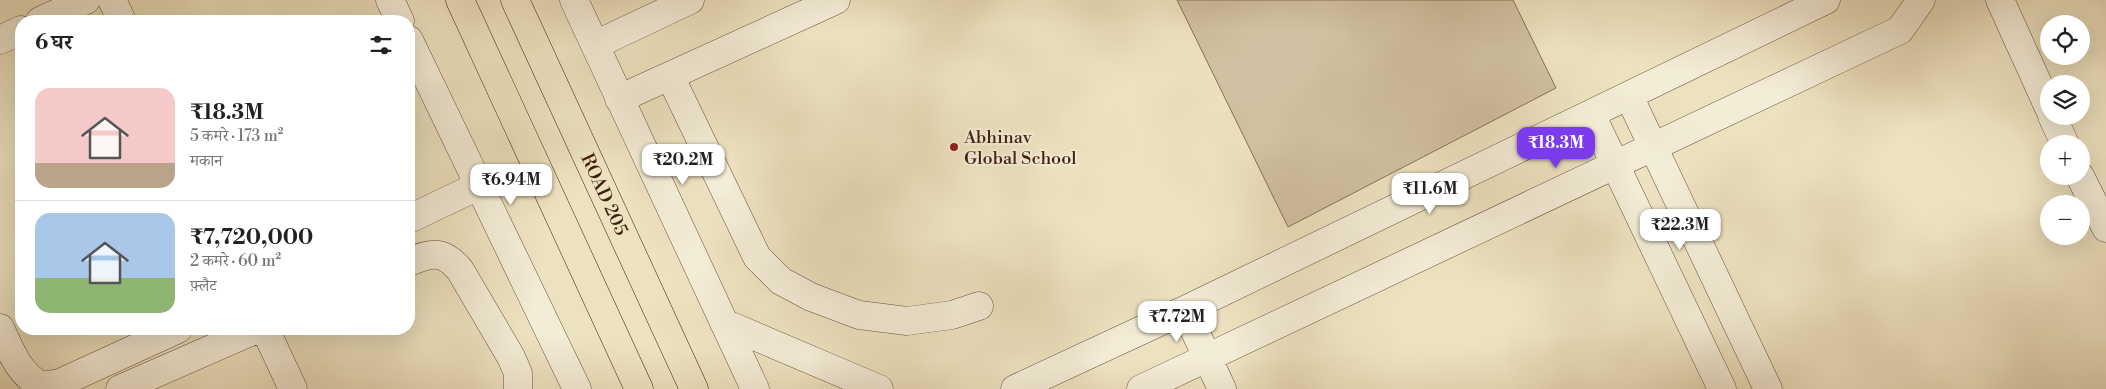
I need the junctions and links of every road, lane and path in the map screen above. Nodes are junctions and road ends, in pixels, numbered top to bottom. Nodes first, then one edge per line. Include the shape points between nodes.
1 (86, 0) edge
2 (112, 0) edge
3 (390, 0) edge
4 (460, 0) edge
5 (515, 0) edge
6 (574, 0) edge
7 (690, 0) edge
8 (836, 0) edge
9 (1826, 0) edge
10 (1921, 0) edge
11 (2000, 0) edge
12 (53, 15) edge
13 (119, 15) edge
14 (397, 15) edge
15 (15, 33) edge
16 (0, 40) edge
17 (595, 46) junction
18 (415, 53) edge
19 (670, 76) junction
20 (2040, 88) edge
21 (1629, 96) junction
22 (620, 99) junction
23 (1591, 114) junction
24 (1654, 147) junction
25 (1616, 164) junction
26 (2084, 185) edge
27 (478, 186) junction
28 (415, 216) edge
29 (2106, 228) edge
30 (415, 259) edge
31 (979, 306) dead end
32 (1185, 310) junction
33 (724, 324) junction
34 (0, 328) edge
35 (165, 335) edge
36 (243, 335) edge
37 (268, 335) edge
38 (1208, 358) junction
39 (120, 389) edge
40 (293, 389) edge
41 (518, 389) edge
42 (576, 389) edge
43 (639, 389) edge
44 (694, 389) edge
45 (755, 389) edge
46 (879, 389) edge
47 (1015, 389) edge
48 (1141, 389) edge
49 (1222, 389) edge
50 (1722, 389) edge
51 (1768, 389) edge

1 - 12 street
2 - 13 street
3 - 14 street
4 - 43 main road
5 - 44 main road, ROAD 205
6 - 17 street
7 - 17 street
8 - 19 street
9 - 21 street
10 - 24 street via 1900,30
11 - 20 street
15 - 16 street
17 - 22 street
18 - 27 street
19 - 22 street
19 - 31 street via 757,257 782,281 811,297 859,315 907,321
21 - 23 street
21 - 24 street
22 - 33 street
23 - 25 street
23 - 32 street
24 - 25 street
24 - 51 street
25 - 38 street
25 - 50 street
26 - 29 street
27 - 28 street
27 - 42 street
30 - 41 street via 435,254 450,258 460,270 511,357 518,373
32 - 38 street
32 - 47 street
33 - 45 street
33 - 46 street
34 - 35 street via 15,361 26,376 41,386 60,383
36 - 39 street
37 - 40 street
38 - 48 street
38 - 49 street

